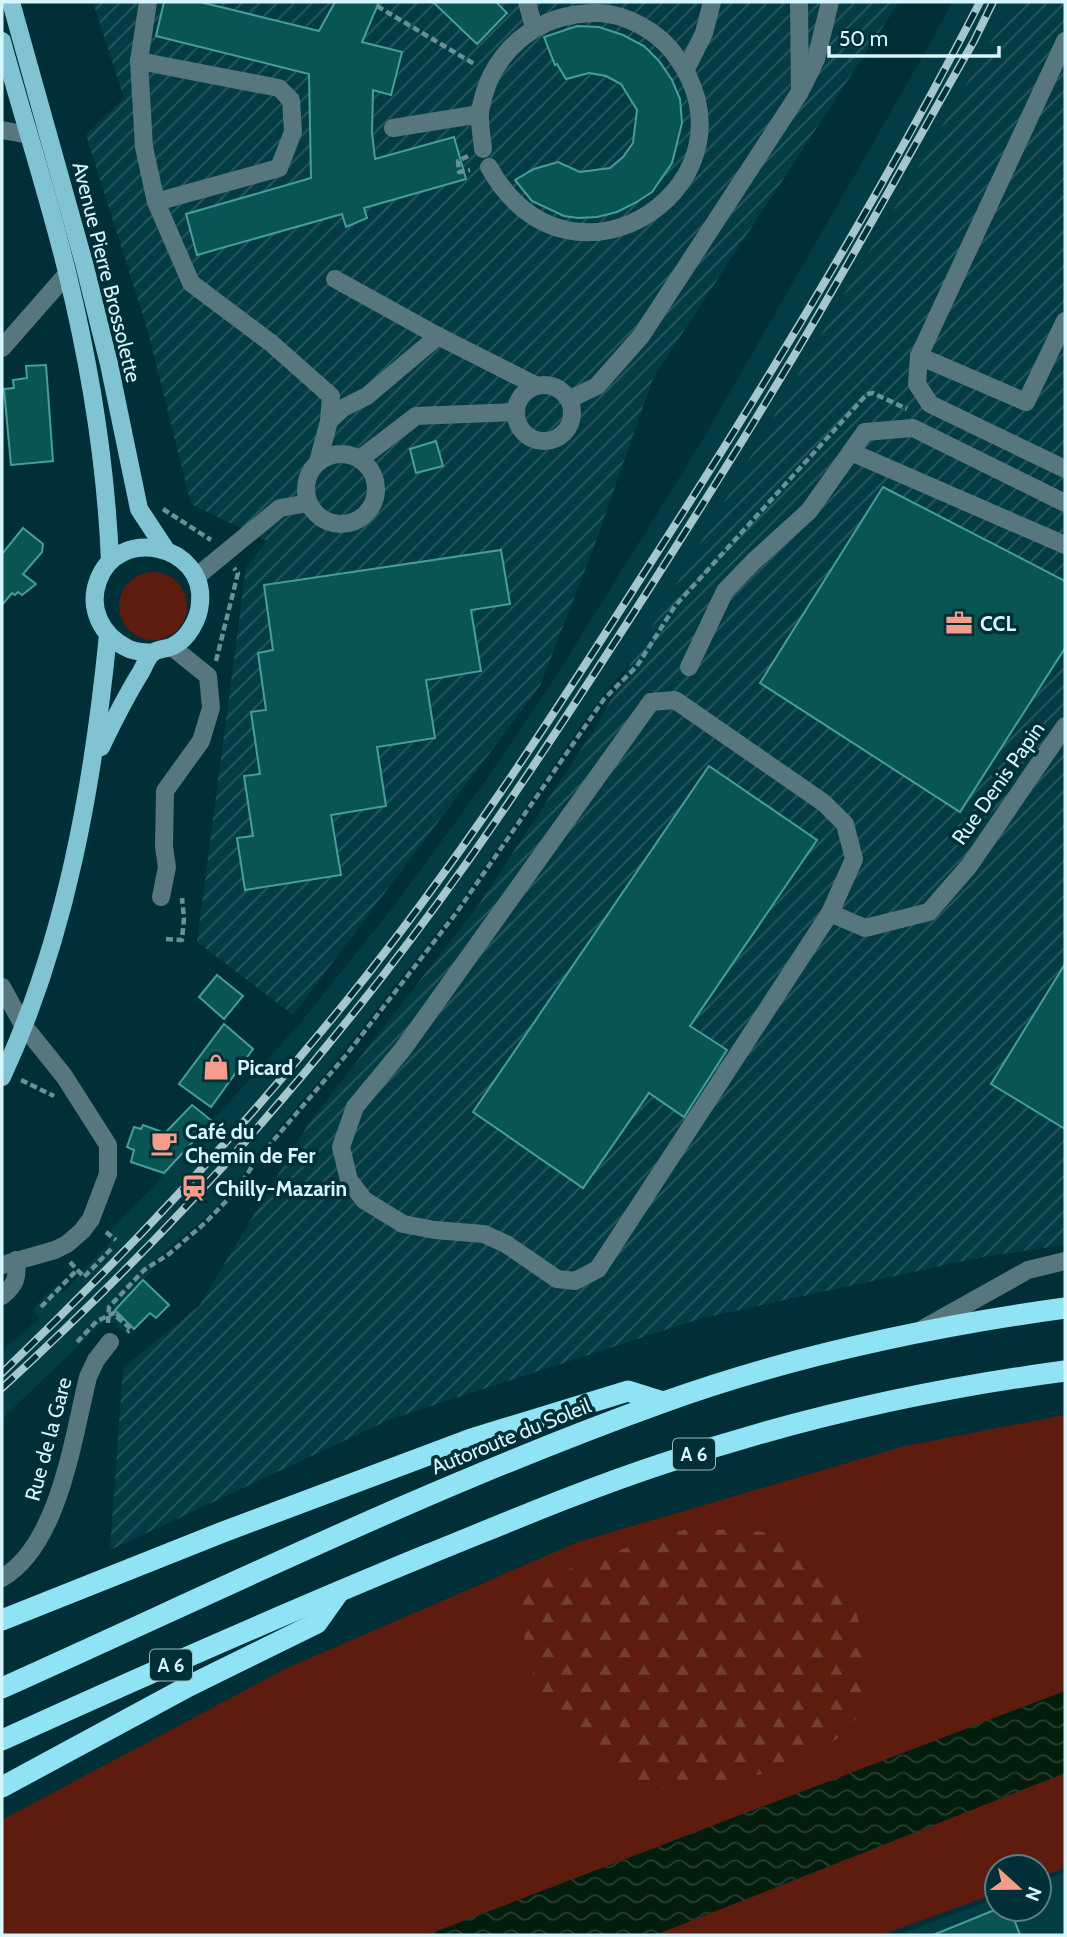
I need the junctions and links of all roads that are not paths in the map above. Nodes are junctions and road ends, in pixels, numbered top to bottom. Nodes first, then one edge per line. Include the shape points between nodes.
1 (11, 2) edge
2 (148, 2) edge
3 (527, 2) edge
4 (712, 2) edge
5 (799, 2) edge
6 (830, 2) edge
7 (534, 28) junction
8 (2, 41) edge
9 (1064, 48) edge
10 (139, 61) junction
11 (686, 69) junction
12 (800, 92) junction
13 (480, 114) junction
14 (393, 128) dead end
15 (2, 130) edge
16 (29, 135) junction
17 (483, 149) dead end
18 (488, 167) dead end
19 (156, 202) junction
20 (67, 274) junction
21 (335, 279) dead end
22 (1065, 321) edge
23 (438, 336) junction
24 (2, 348) edge
25 (919, 356) junction
26 (537, 386) junction
27 (570, 399) junction
28 (516, 412) junction
29 (329, 421) junction
30 (851, 452) junction
31 (360, 459) junction
32 (318, 462) junction
33 (1065, 469) edge
34 (309, 503) junction
35 (1065, 503) edge
36 (1065, 545) edge
37 (166, 550) junction
38 (110, 561) junction
39 (196, 577) junction
40 (108, 635) junction
41 (172, 647) junction
42 (153, 653) junction
43 (689, 667) dead end
44 (1065, 726) edge
45 (94, 761) junction
46 (161, 897) dead end
47 (830, 913) junction
48 (2, 987) edge
49 (23, 1026) junction
50 (2, 1077) edge
51 (1065, 1261) edge
52 (9, 1262) edge
53 (2, 1296) edge
54 (1065, 1308) edge
55 (913, 1334) junction
56 (110, 1342) dead end
57 (1065, 1371) edge
58 (663, 1402) junction
59 (2, 1578) edge
60 (340, 1591) junction
61 (2, 1620) edge
62 (2, 1688) edge
63 (2, 1740) edge
64 (2, 1787) edge

1 - 37 main road, Avenue Pierre Brossolette via 85,263 139,509
2 - 10 street
3 - 7 street
4 - 11 street via 704,33
5 - 12 street
6 - 12 street via 816,59
7 - 11 street via 566,15 602,13 635,22 655,35
7 - 13 street via 507,50 492,74
8 - 16 main road, Avenue Pierre Brossolette
9 - 25 street
10 - 19 street via 144,147
10 - 19 street via 279,88 291,100 293,132 279,168
11 - 18 street via 699,105 698,142 686,177 662,206 630,226 593,233 556,228 523,211
12 - 27 street via 641,336 597,386
13 - 14 street
13 - 17 street
15 - 16 street
16 - 20 main road, Avenue Pierre Brossolette
19 - 29 street via 191,283 271,343 331,396
20 - 24 street
20 - 38 main road, Avenue Pierre Brossolette via 104,473
21 - 23 street
22 - 25 street via 1026,402
23 - 26 street
23 - 29 street via 368,396
25 - 33 street via 917,384 930,404
26 - 27 street via 550,385
26 - 28 street via 523,394
27 - 28 street via 572,421 553,440 527,436
28 - 31 street via 416,416
29 - 32 street
30 - 35 street via 865,432 913,428
30 - 36 street
30 - 43 street via 809,511 725,591
31 - 32 street via 339,454
31 - 34 street via 376,486 364,516 333,523
32 - 34 street via 307,481
34 - 39 street via 280,508
37 - 38 main road via 144,546
37 - 39 main road, Avenue Pierre Brossolette via 184,561
38 - 40 main road, Avenue Pierre Brossolette via 97,582 94,604
39 - 41 main road via 201,602 194,626
40 - 42 main road via 128,649
40 - 45 main road
41 - 42 main road
41 - 46 street via 208,676 211,708 201,741 165,791 167,867
42 - 45 main road
44 - 47 street, Rue Denis Papin via 969,866 929,912 865,928
45 - 49 main road via 58,919
47 - 47 street via 854,859 845,824 824,803 675,700 651,702 403,1049 355,1107 341,1147 349,1180 364,1200 403,1224 484,1234 557,1279 575,1282 598,1269
48 - 49 street
49 - 50 main road
49 - 52 street via 89,1111 108,1145 108,1174 92,1219 67,1244
51 - 55 street via 1028,1270
52 - 53 street via 18,1277
54 - 55 highway, Autoroute du Soleil / A 6
55 - 58 highway, Autoroute du Soleil / A 6 via 812,1356
56 - 59 street, Rue de la Gare via 88,1377 46,1528 15,1570
57 - 60 highway, A 6 via 966,1385 869,1406 663,1463
58 - 61 highway via 628,1391 471,1439
58 - 62 highway, Autoroute du Soleil / A 6 via 487,1470
60 - 63 highway, A 6
60 - 64 highway via 317,1623

